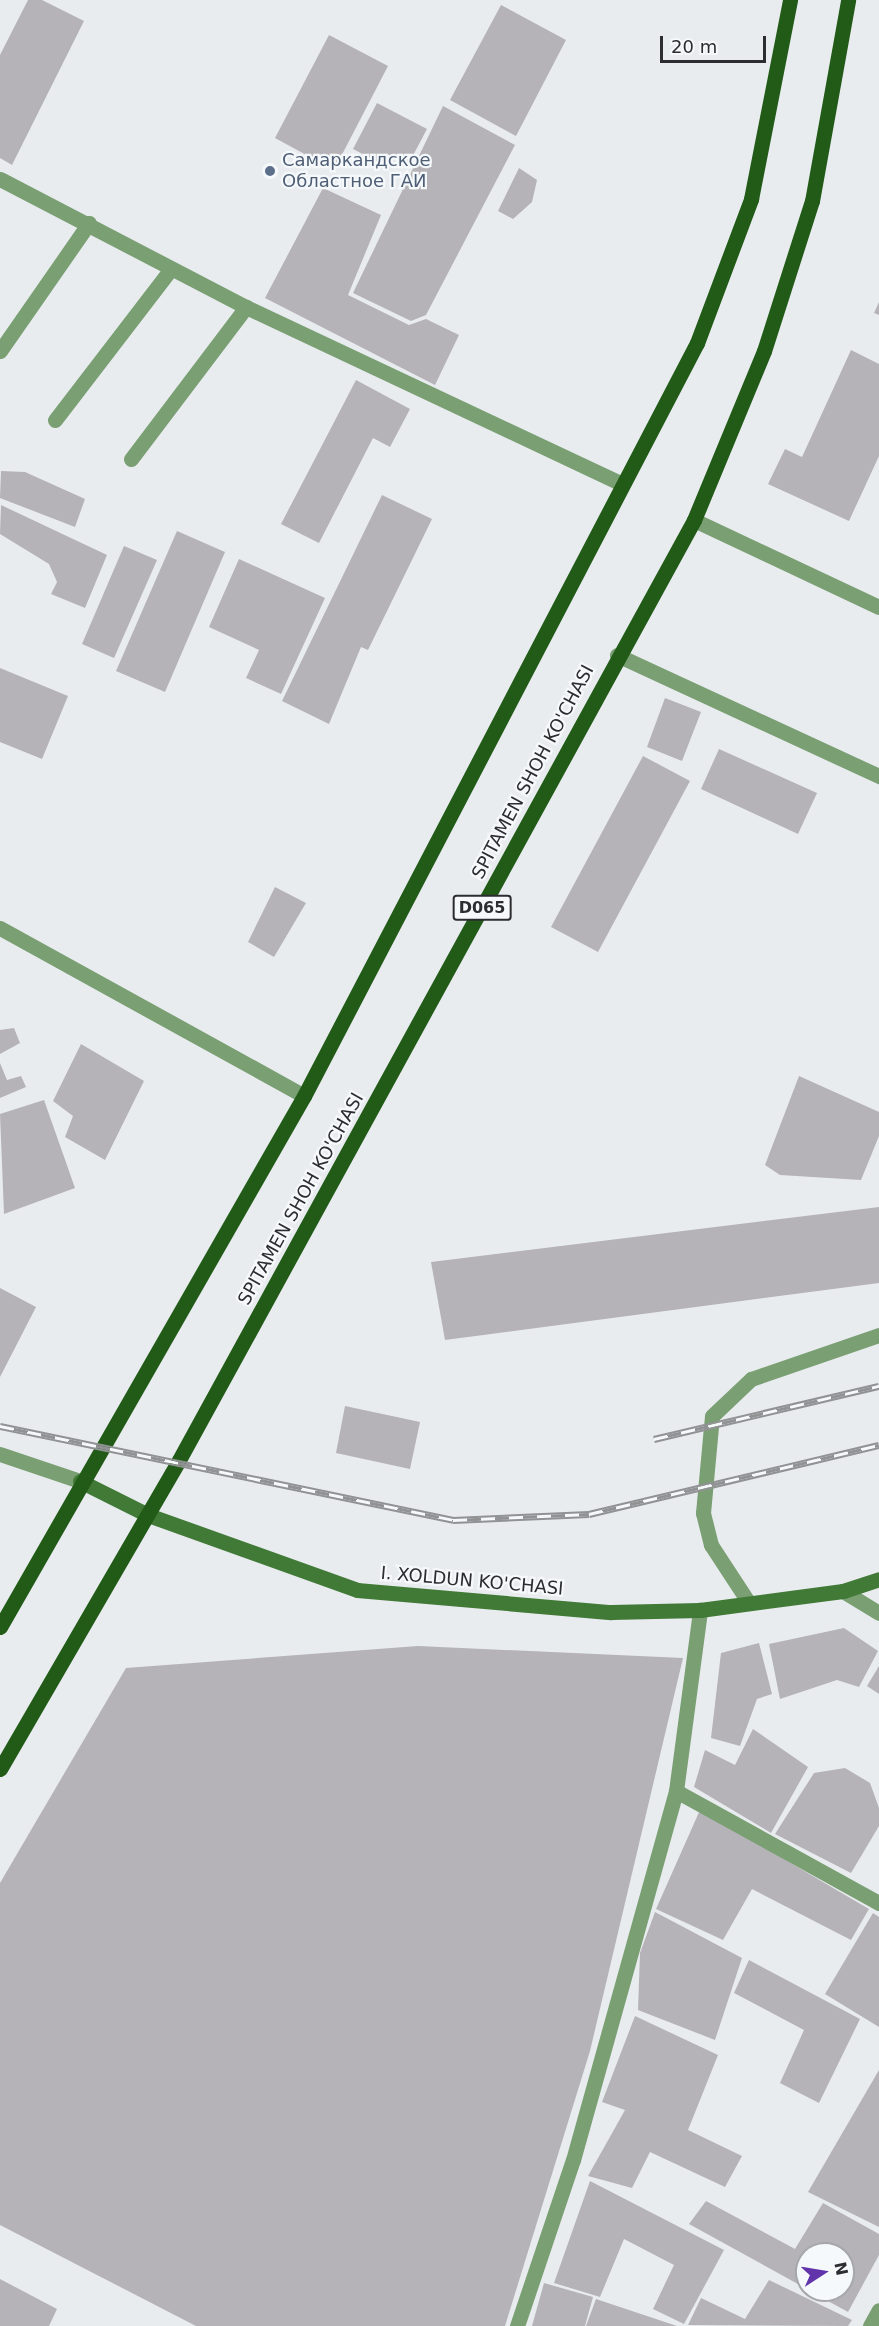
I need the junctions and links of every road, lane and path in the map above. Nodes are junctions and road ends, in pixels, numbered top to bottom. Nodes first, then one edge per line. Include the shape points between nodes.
1 (790, 0) edge
2 (848, 0) edge
3 (0, 179) edge
4 (89, 223) junction
5 (171, 269) junction
6 (246, 307) junction
7 (0, 351) edge
8 (55, 420) dead end
9 (131, 459) dead end
10 (622, 484) junction
11 (694, 520) junction
12 (879, 607) edge
13 (617, 655) junction
14 (879, 776) edge
15 (0, 928) edge
16 (304, 1096) junction
17 (879, 1335) edge
18 (0, 1454) edge
19 (81, 1481) junction
20 (148, 1515) junction
21 (879, 1579) edge
22 (843, 1591) junction
23 (749, 1604) junction
24 (700, 1610) junction
25 (879, 1613) edge
26 (0, 1627) edge
27 (0, 1769) edge
28 (676, 1791) junction
29 (879, 1903) edge
30 (879, 2310) edge
31 (517, 2326) edge
32 (870, 2326) edge

1 - 10 main road via 751,199 697,344
2 - 11 main road, SPITAMEN SHOH KO'CHASI / D065 via 812,201 764,351
3 - 4 street
4 - 5 street
4 - 7 street
5 - 6 street
5 - 8 street
6 - 9 street
6 - 10 street
10 - 16 main road
11 - 12 street
11 - 13 main road, SPITAMEN SHOH KO'CHASI / D065
13 - 14 street
13 - 20 main road, SPITAMEN SHOH KO'CHASI / D065
15 - 16 street
16 - 19 main road
17 - 23 street via 751,1379 712,1416 703,1513 711,1545
18 - 19 street
19 - 20 street, I. XOLDUN KO'CHASI
19 - 26 main road
20 - 24 street, I. XOLDUN KO'CHASI via 357,1590 611,1612
20 - 27 main road, SPITAMEN SHOH KO'CHASI / D065
21 - 22 street, I. XOLDUN KO'CHASI
22 - 23 street, I. XOLDUN KO'CHASI
22 - 25 street
23 - 24 street, I. XOLDUN KO'CHASI
24 - 28 street
28 - 29 street
28 - 31 street via 573,2160
30 - 32 street

